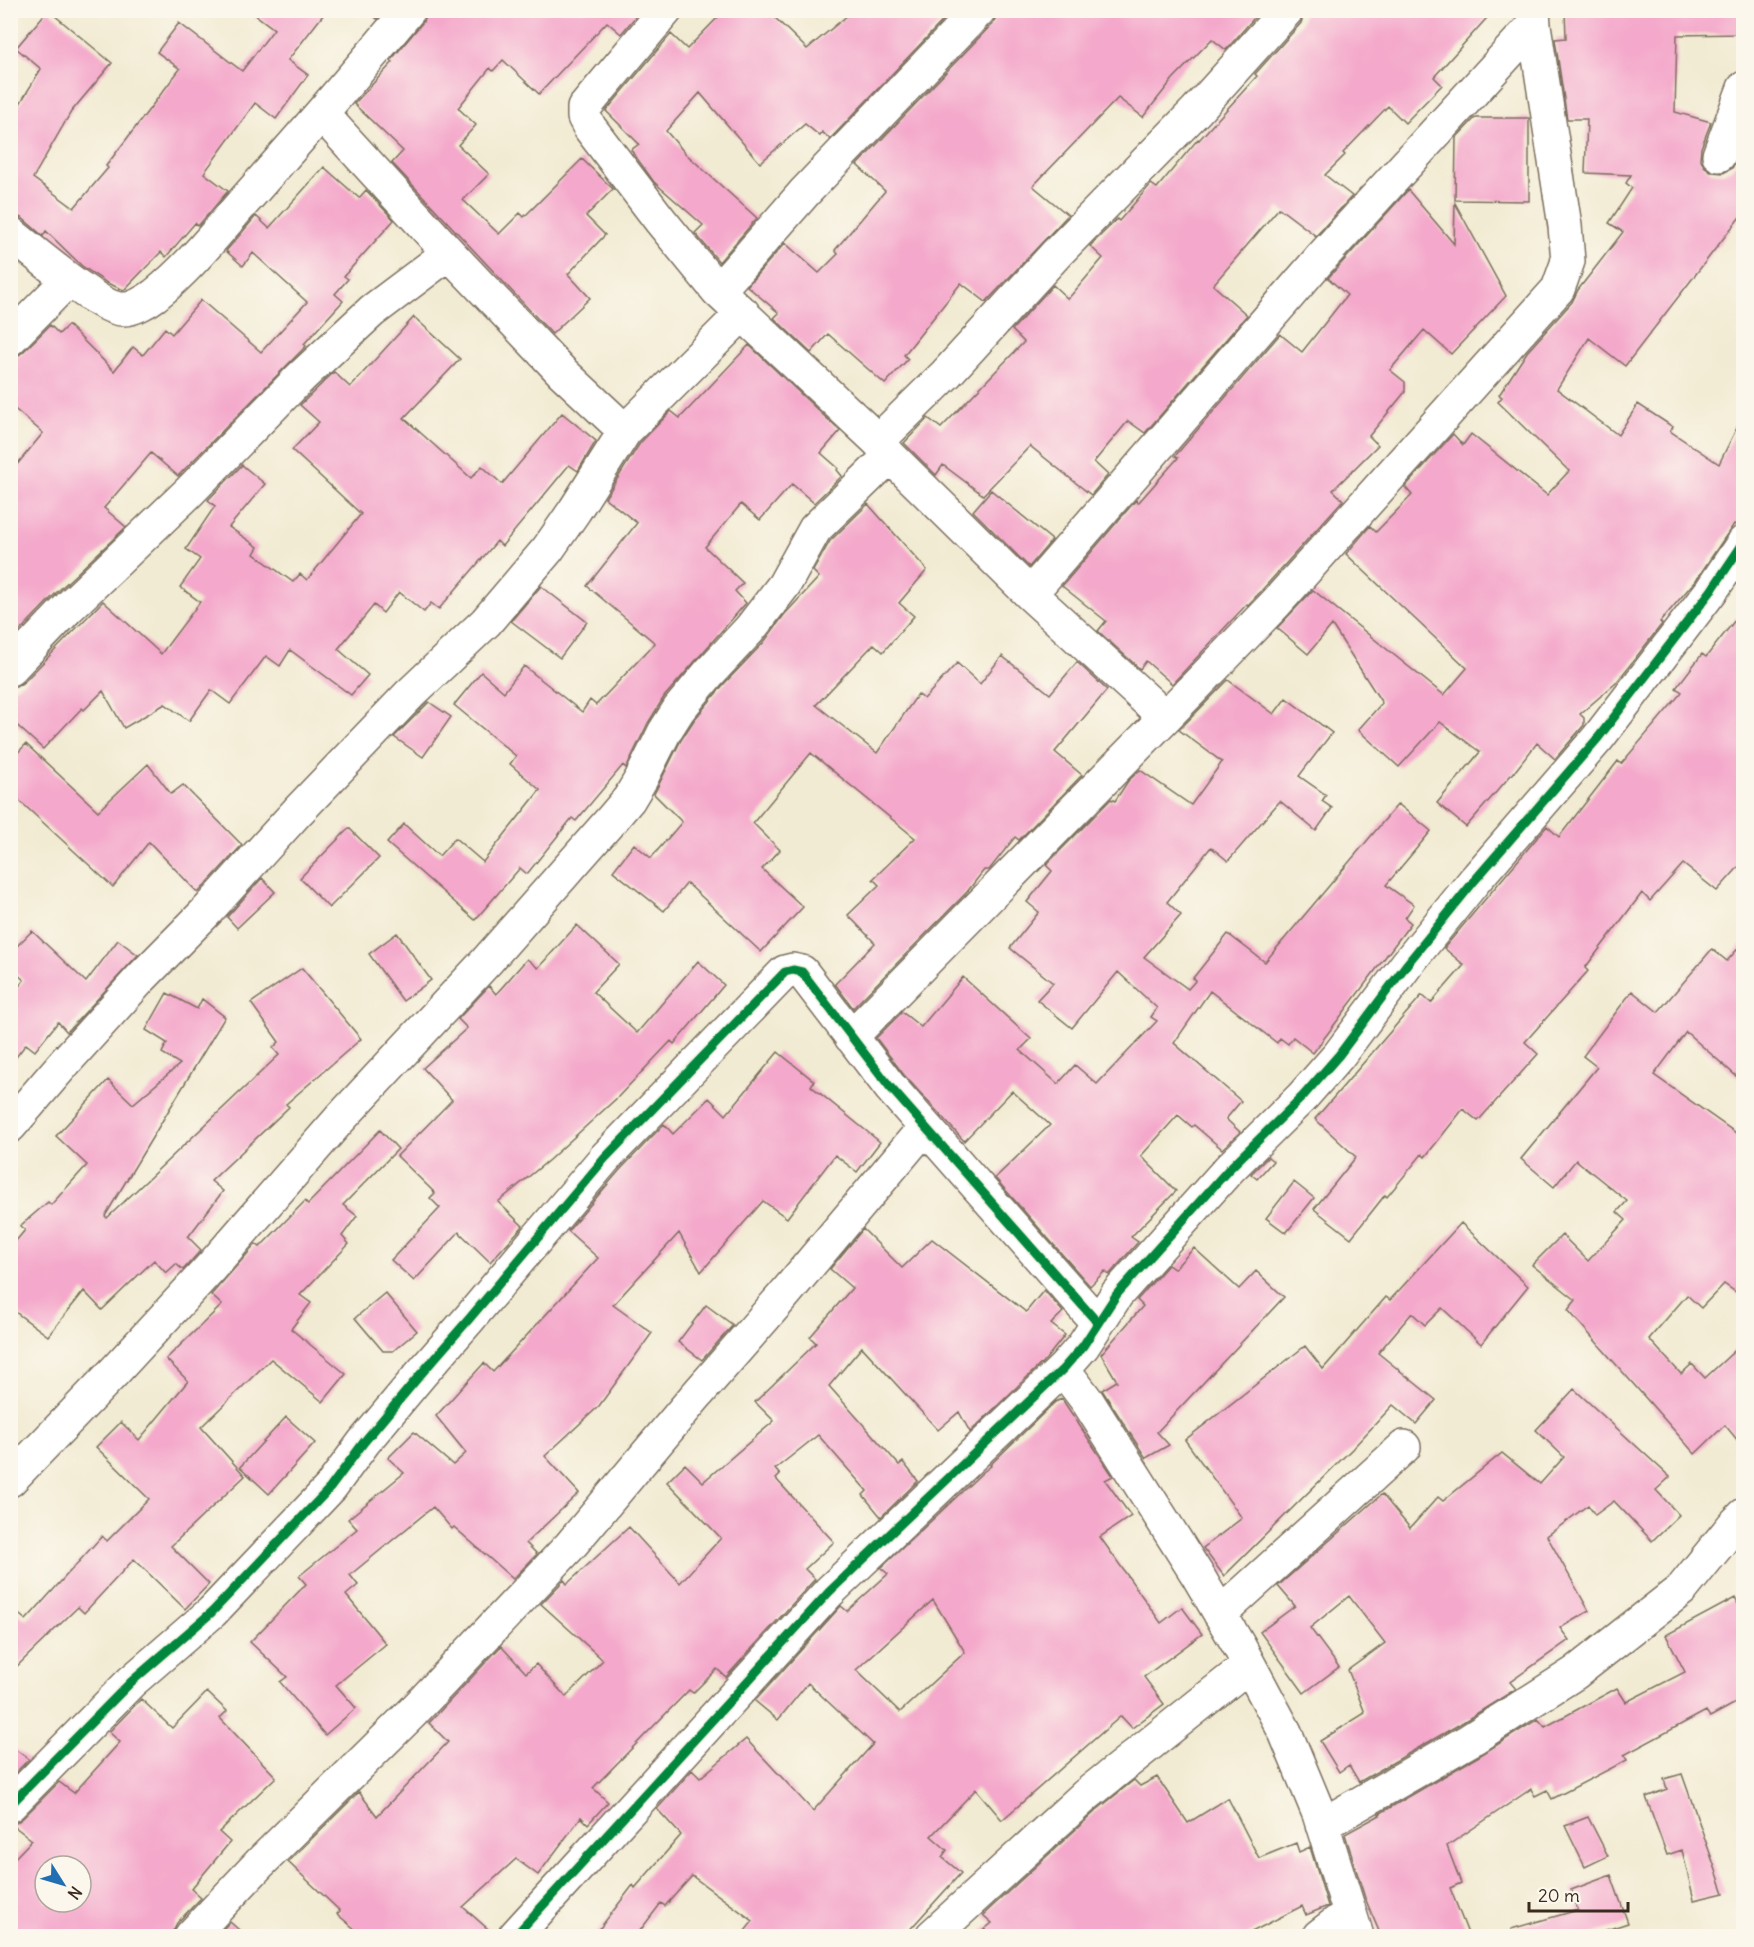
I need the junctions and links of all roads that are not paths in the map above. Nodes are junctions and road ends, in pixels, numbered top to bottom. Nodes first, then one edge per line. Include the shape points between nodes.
1 (410, 10) edge
2 (666, 10) edge
3 (979, 10) edge
4 (1287, 10) edge
5 (1534, 18) edge
6 (1743, 88) edge
7 (322, 114) junction
8 (1719, 155) dead end
9 (10, 232) edge
10 (448, 253) junction
11 (68, 280) junction
12 (718, 291) junction
13 (743, 313) junction
14 (10, 339) edge
15 (625, 431) junction
16 (884, 449) junction
17 (1743, 542) edge
18 (1030, 594) junction
19 (10, 669) edge
20 (1165, 717) junction
21 (851, 1037) junction
22 (10, 1126) edge
23 (925, 1127) junction
24 (1097, 1322) junction
25 (1063, 1369) junction
26 (1404, 1447) dead end
27 (10, 1480) edge
28 (1740, 1528) edge
29 (1220, 1614) junction
30 (1249, 1665) junction
31 (10, 1805) edge
32 (1322, 1826) junction
33 (1353, 1925) edge
34 (191, 1936) edge
35 (515, 1936) edge
36 (932, 1936) edge
37 (1319, 1936) edge

1 - 7 street
2 - 12 street via 584,108 584,117
3 - 12 street
4 - 16 street via 1196,111 1057,253 946,374
5 - 18 street
5 - 20 street via 1565,226 1568,261 1558,289 1276,603
6 - 8 street
7 - 10 street
7 - 11 street via 193,259 154,296 122,309 106,304
9 - 11 street
10 - 15 street via 562,372
10 - 19 street via 372,311 301,376
11 - 14 street
12 - 13 street
13 - 15 street
13 - 16 street
15 - 22 street via 548,549 486,622 410,694 298,811 141,978
16 - 18 street
16 - 27 street via 815,529 784,585 750,629 680,709 629,799 210,1267
17 - 24 street via 1711,591 1598,738 1475,879 1339,1055 1178,1225
18 - 20 street
20 - 21 street
21 - 23 street
21 - 31 street via 801,972 785,972 605,1158 413,1383 330,1488 212,1612 130,1682
23 - 24 street
23 - 34 street via 570,1546 412,1713
24 - 25 street
25 - 29 street via 1094,1411
25 - 35 street via 829,1592
26 - 29 street
28 - 32 street via 1682,1589 1575,1673
29 - 30 street
30 - 32 street via 1285,1732
30 - 36 street via 1086,1795
32 - 33 street
33 - 37 street

